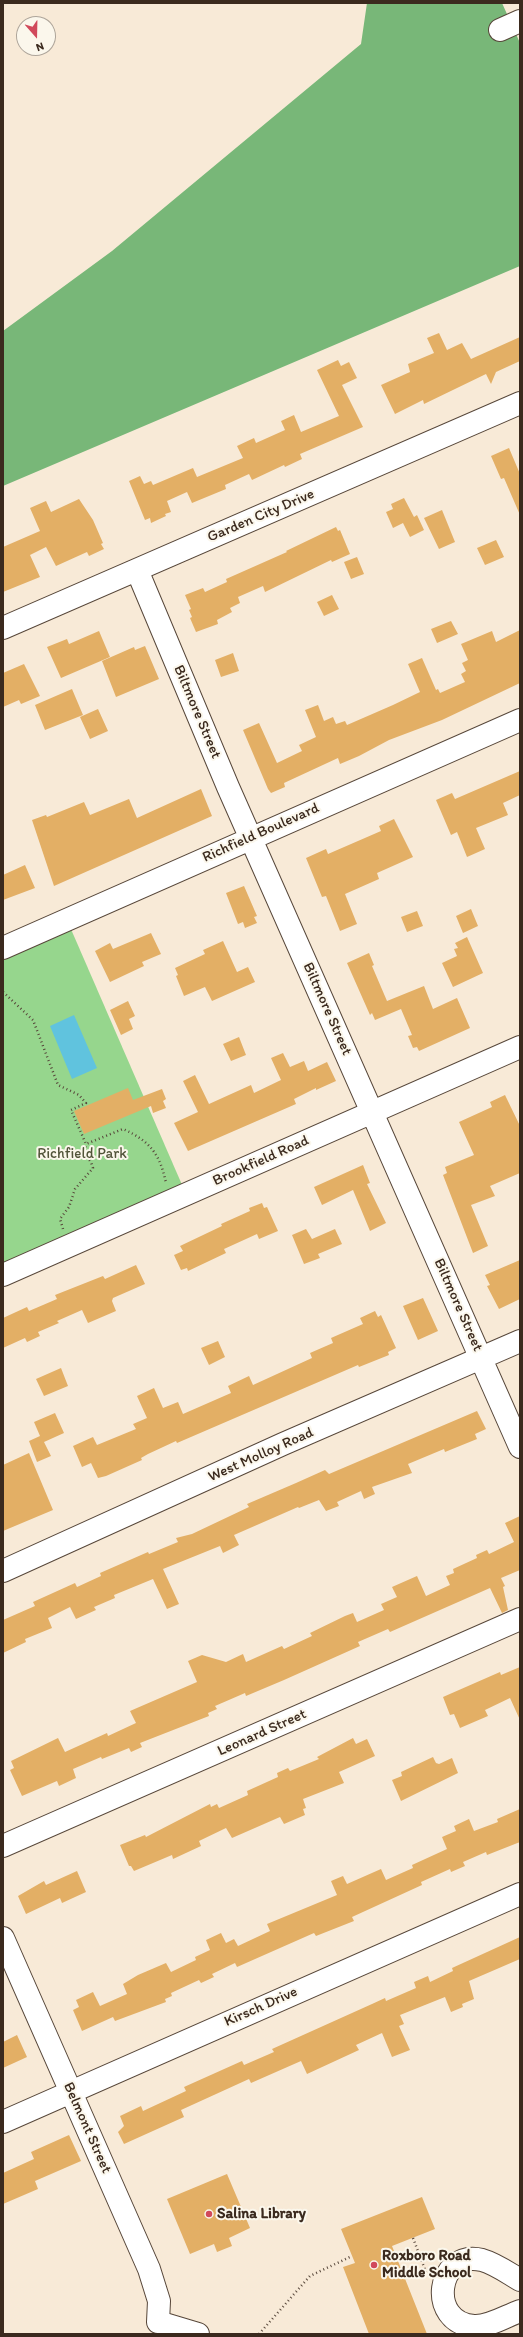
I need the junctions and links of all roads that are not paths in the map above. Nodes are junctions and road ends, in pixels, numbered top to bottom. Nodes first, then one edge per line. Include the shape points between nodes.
1 (520, 21) edge
2 (500, 30) dead end
3 (520, 403) edge
4 (137, 570) junction
5 (3, 628) edge
6 (520, 720) edge
7 (251, 838) junction
8 (3, 948) edge
9 (520, 1048) edge
10 (373, 1111) junction
11 (3, 1275) edge
12 (520, 1341) edge
13 (481, 1358) junction
14 (520, 1447) edge
15 (3, 1571) edge
16 (520, 1619) edge
17 (3, 1846) edge
18 (520, 1894) edge
19 (3, 1938) edge
20 (71, 2091) junction
21 (3, 2122) edge
22 (520, 2280) edge
23 (520, 2311) edge
24 (154, 2328) edge
25 (198, 2334) edge

1 - 2 street
3 - 4 street, Garden City Drive
4 - 5 street, Garden City Drive
4 - 7 street, Biltmore Street
6 - 7 street, Richfield Boulevard
7 - 8 street, Richfield Boulevard
7 - 10 street, Biltmore Street
9 - 10 street, Brookfield Road
10 - 11 street, Brookfield Road
10 - 13 street, Biltmore Street
12 - 13 street, West Molloy Road
13 - 14 street, Biltmore Street
13 - 15 street, West Molloy Road via 283,1444
16 - 17 street, Leonard Street
18 - 20 street, Kirsch Drive
19 - 20 street, Belmont Street
20 - 21 street, Kirsch Drive
20 - 24 street, Belmont Street via 149,2269 159,2301
22 - 23 street via 496,2266 472,2259 451,2269 443,2284 443,2300 447,2309 454,2319 464,2324 486,2324
24 - 25 street

